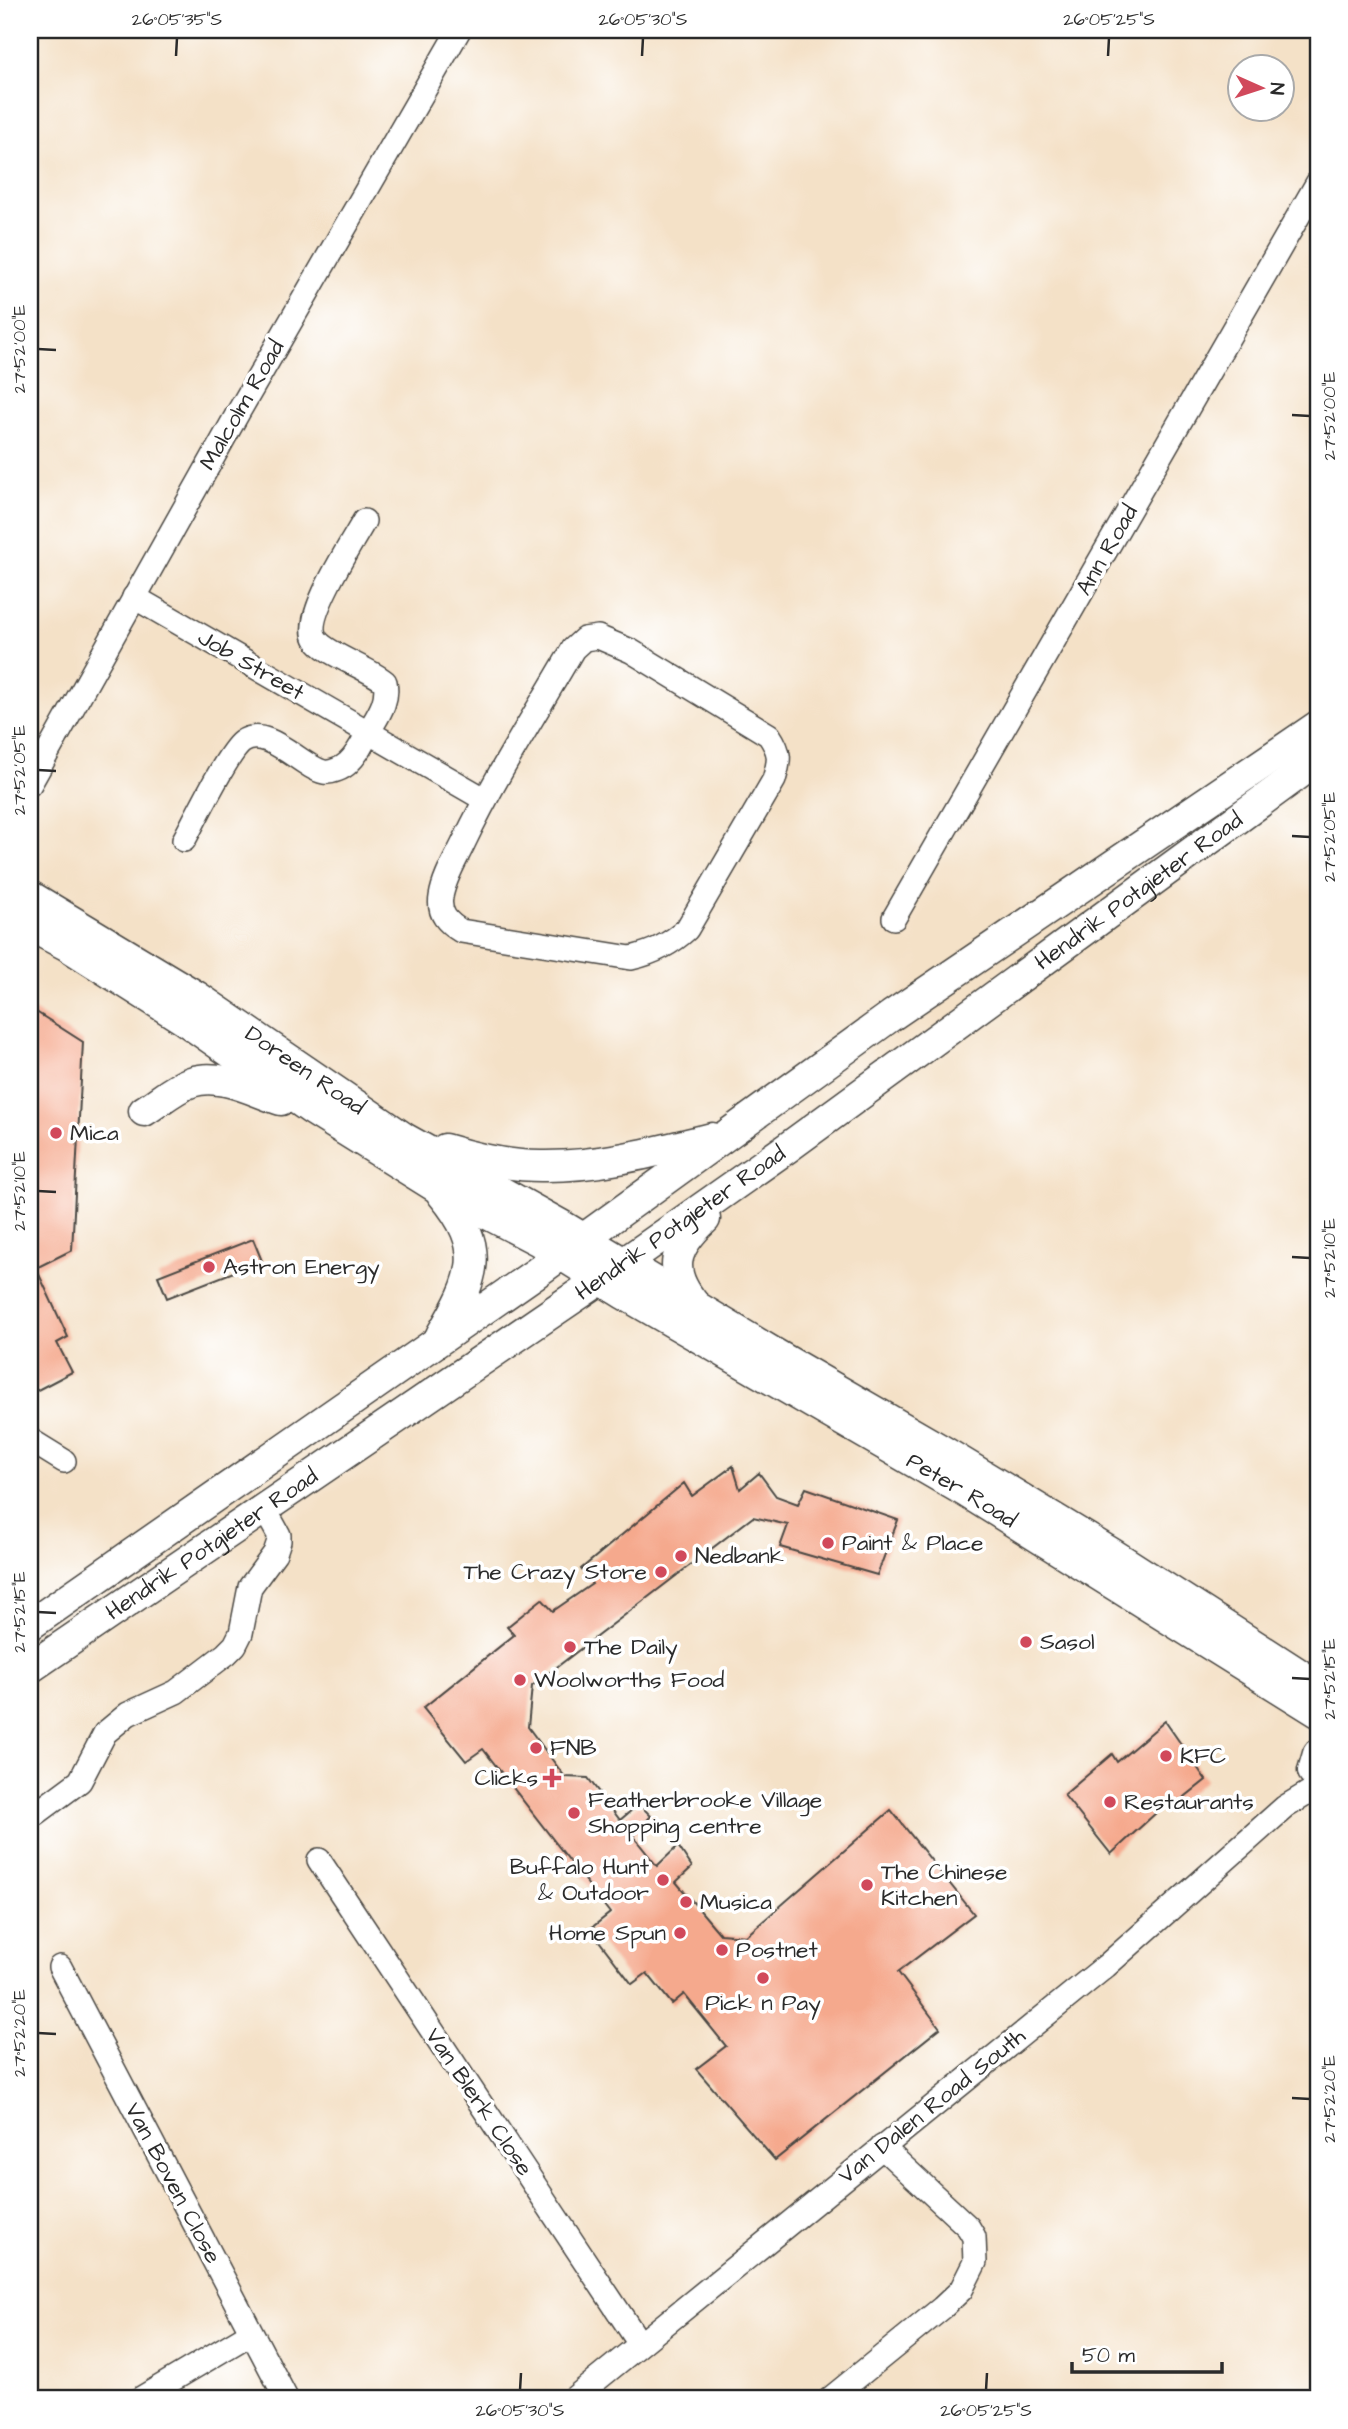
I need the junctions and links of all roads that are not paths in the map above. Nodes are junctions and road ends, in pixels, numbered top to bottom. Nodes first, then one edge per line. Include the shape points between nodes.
1 (459, 30) edge
2 (1318, 182) edge
3 (364, 521) dead end
4 (134, 597) junction
5 (1318, 726) edge
6 (367, 734) junction
7 (1318, 760) edge
8 (30, 784) edge
9 (484, 799) junction
10 (184, 839) dead end
11 (30, 896) edge
12 (894, 919) dead end
13 (30, 926) edge
14 (30, 941) edge
15 (68, 946) junction
16 (312, 1109) junction
17 (144, 1111) dead end
18 (725, 1135) junction
19 (404, 1138) junction
20 (787, 1148) junction
21 (436, 1187) junction
22 (572, 1247) junction
23 (611, 1271) junction
24 (697, 1308) junction
25 (438, 1341) junction
26 (30, 1440) edge
27 (64, 1461) dead end
28 (264, 1508) junction
29 (30, 1625) edge
30 (30, 1668) edge
31 (1318, 1707) edge
32 (1317, 1769) edge
33 (30, 1818) edge
34 (319, 1860) dead end
35 (60, 1967) dead end
36 (882, 2147) junction
37 (251, 2333) junction
38 (640, 2344) junction
39 (286, 2398) edge
40 (140, 2399) edge
41 (573, 2399) edge
42 (830, 2399) edge

1 - 4 street, Malcolm Road
2 - 12 street, Ann Road
3 - 6 street via 317,609 313,630 316,640 385,682 384,705
4 - 6 street, Job Street
4 - 8 street, Malcolm Road
5 - 18 main road, Hendrik Potgieter Road via 891,1016
6 - 9 street, Job Street
6 - 10 street via 347,764 324,772 272,741 243,741 231,754
7 - 20 main road, Hendrik Potgieter Road
9 - 9 street via 573,649 584,639 598,637 631,650 759,727 778,748 774,780 687,929 674,941 631,958 461,931 449,924 441,912 440,898
11 - 19 main road, Doreen Road via 196,996
13 - 15 main road, Doreen Road
14 - 15 main road
15 - 16 main road, Doreen Road
16 - 17 main road via 217,1079 189,1082
16 - 21 main road, Doreen Road
18 - 19 main road via 610,1161 546,1166 471,1157
18 - 22 main road, Hendrik Potgieter Road
19 - 22 main road, Doreen Road
20 - 23 main road, Hendrik Potgieter Road
20 - 24 main road via 685,1238 678,1258 680,1282
21 - 22 main road, Doreen Road
21 - 25 main road via 464,1224 472,1254 467,1289
22 - 23 main road
22 - 25 main road, Hendrik Potgieter Road
23 - 24 main road, Peter Road
23 - 28 main road, Hendrik Potgieter Road
23 - 31 main road, Peter Road
24 - 31 main road, Peter Road via 1071,1529
25 - 29 main road, Hendrik Potgieter Road
26 - 27 street
28 - 30 main road, Hendrik Potgieter Road
28 - 33 street via 279,1541 250,1587 235,1645 176,1692 128,1714 105,1733 80,1781
32 - 36 street, Van Dalen Road South via 1285,1807 1107,1966
34 - 38 street, Van Blerk Close
35 - 37 street, Van Boven Close
36 - 38 street, Van Dalen Road South
36 - 42 street via 968,2227 974,2237 975,2262 961,2290 942,2308
37 - 39 street, Van Boven Close
37 - 40 street
38 - 41 street, Van Dalen Road South

